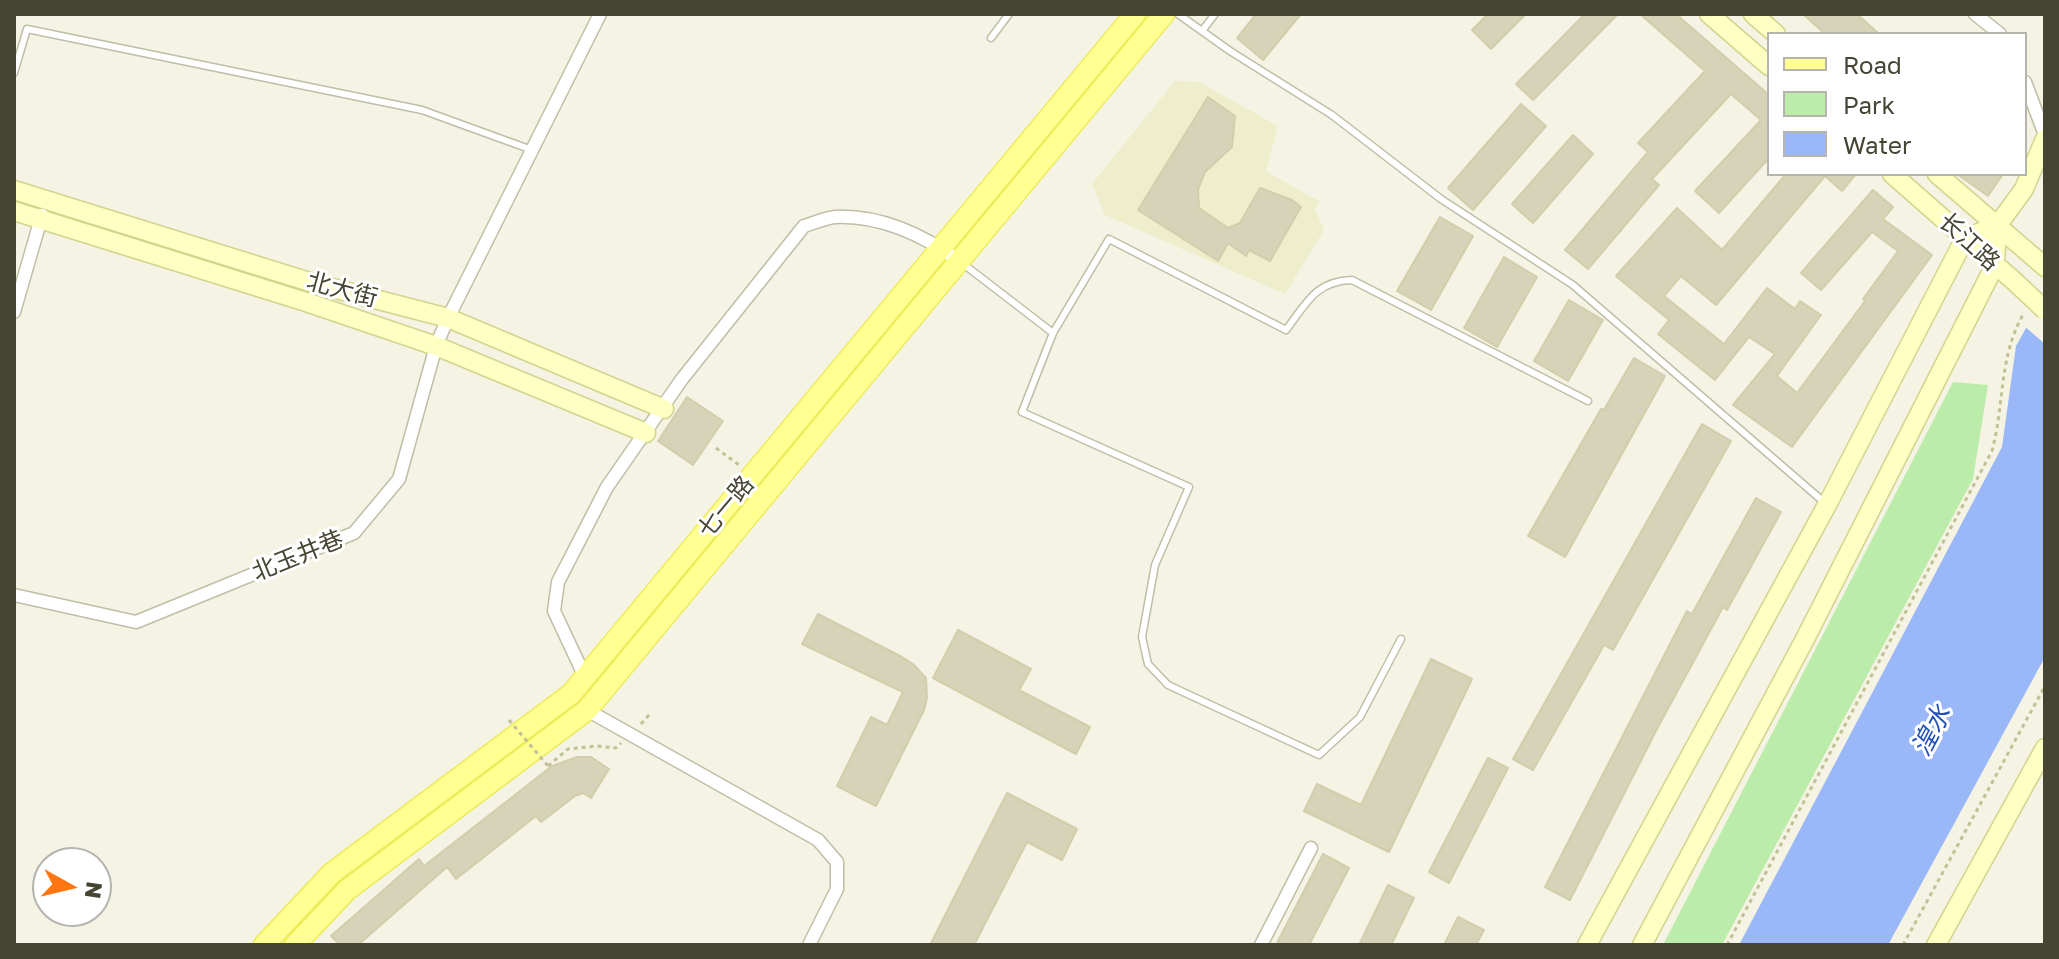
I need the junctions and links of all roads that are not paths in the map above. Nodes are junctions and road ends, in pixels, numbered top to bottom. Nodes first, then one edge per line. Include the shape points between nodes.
1 (600, 14) edge
2 (1009, 14) edge
3 (1135, 14) edge
4 (1164, 14) edge
5 (1178, 14) edge
6 (1215, 14) edge
7 (1709, 14) edge
8 (1753, 14) edge
9 (1975, 14) edge
10 (1202, 31) junction
11 (1774, 32) edge
12 (1998, 32) edge
13 (991, 38) dead end
14 (1767, 64) edge
15 (14, 73) edge
16 (2027, 88) edge
17 (2045, 137) edge
18 (532, 150) junction
19 (1894, 176) edge
20 (1939, 176) edge
21 (14, 190) edge
22 (47, 200) junction
23 (14, 211) edge
24 (41, 219) junction
25 (1997, 226) junction
26 (1965, 238) junction
27 (940, 247) junction
28 (959, 261) junction
29 (1995, 265) junction
30 (2045, 267) edge
31 (2045, 310) edge
32 (14, 312) edge
33 (448, 318) junction
34 (1053, 333) junction
35 (436, 346) junction
36 (1588, 401) dead end
37 (664, 409) junction
38 (646, 433) junction
39 (1827, 505) junction
40 (14, 595) edge
41 (1401, 639) dead end
42 (585, 677) junction
43 (587, 710) junction
44 (2045, 748) edge
45 (1311, 848) dead end
46 (264, 945) edge
47 (295, 945) edge
48 (809, 945) edge
49 (1261, 945) edge
50 (1587, 945) edge
51 (1642, 945) edge
52 (1936, 945) edge

1 - 18 street, 北玉井巷
2 - 13 lane
3 - 27 main road, 七一路
4 - 28 main road, 七一路
5 - 10 lane
6 - 10 lane
7 - 14 main road
8 - 11 main road
9 - 12 street
10 - 39 lane via 1332,115 1441,199 1573,285
15 - 18 lane via 27,29 422,110
16 - 17 street
17 - 25 main road via 2024,189
18 - 33 street, 北玉井巷
19 - 26 main road, 长江路
20 - 25 main road, 长江路
21 - 22 main road, 北大街
22 - 24 street
22 - 33 main road, 北大街 via 313,283
23 - 24 main road, 北大街
24 - 32 street
24 - 35 main road, 北大街
25 - 26 main road
25 - 29 main road
25 - 30 main road, 长江路
26 - 29 main road, 长江路
26 - 39 main road
27 - 28 street
27 - 37 street via 894,224 834,217 804,226
27 - 42 main road, 七一路
28 - 34 lane
28 - 43 main road, 七一路
29 - 31 main road, 长江路, bridge
29 - 51 main road
33 - 35 street, 北玉井巷
33 - 37 main road, 北大街
34 - 36 lane via 1109,239 1286,330 1324,285 1352,280
34 - 41 lane via 1022,412 1189,487 1155,565 1142,637 1143,651 1157,676 1319,755 1360,717
35 - 38 main road, 北大街
35 - 40 street, 北玉井巷 via 399,479 354,533 136,622
37 - 38 street
38 - 42 street via 607,487 558,582 554,611
39 - 50 main road
42 - 46 main road, 七一路 via 571,694 332,873
43 - 47 main road, 七一路 via 347,890
43 - 48 street via 818,840 837,862 837,889
44 - 52 main road
45 - 49 street

